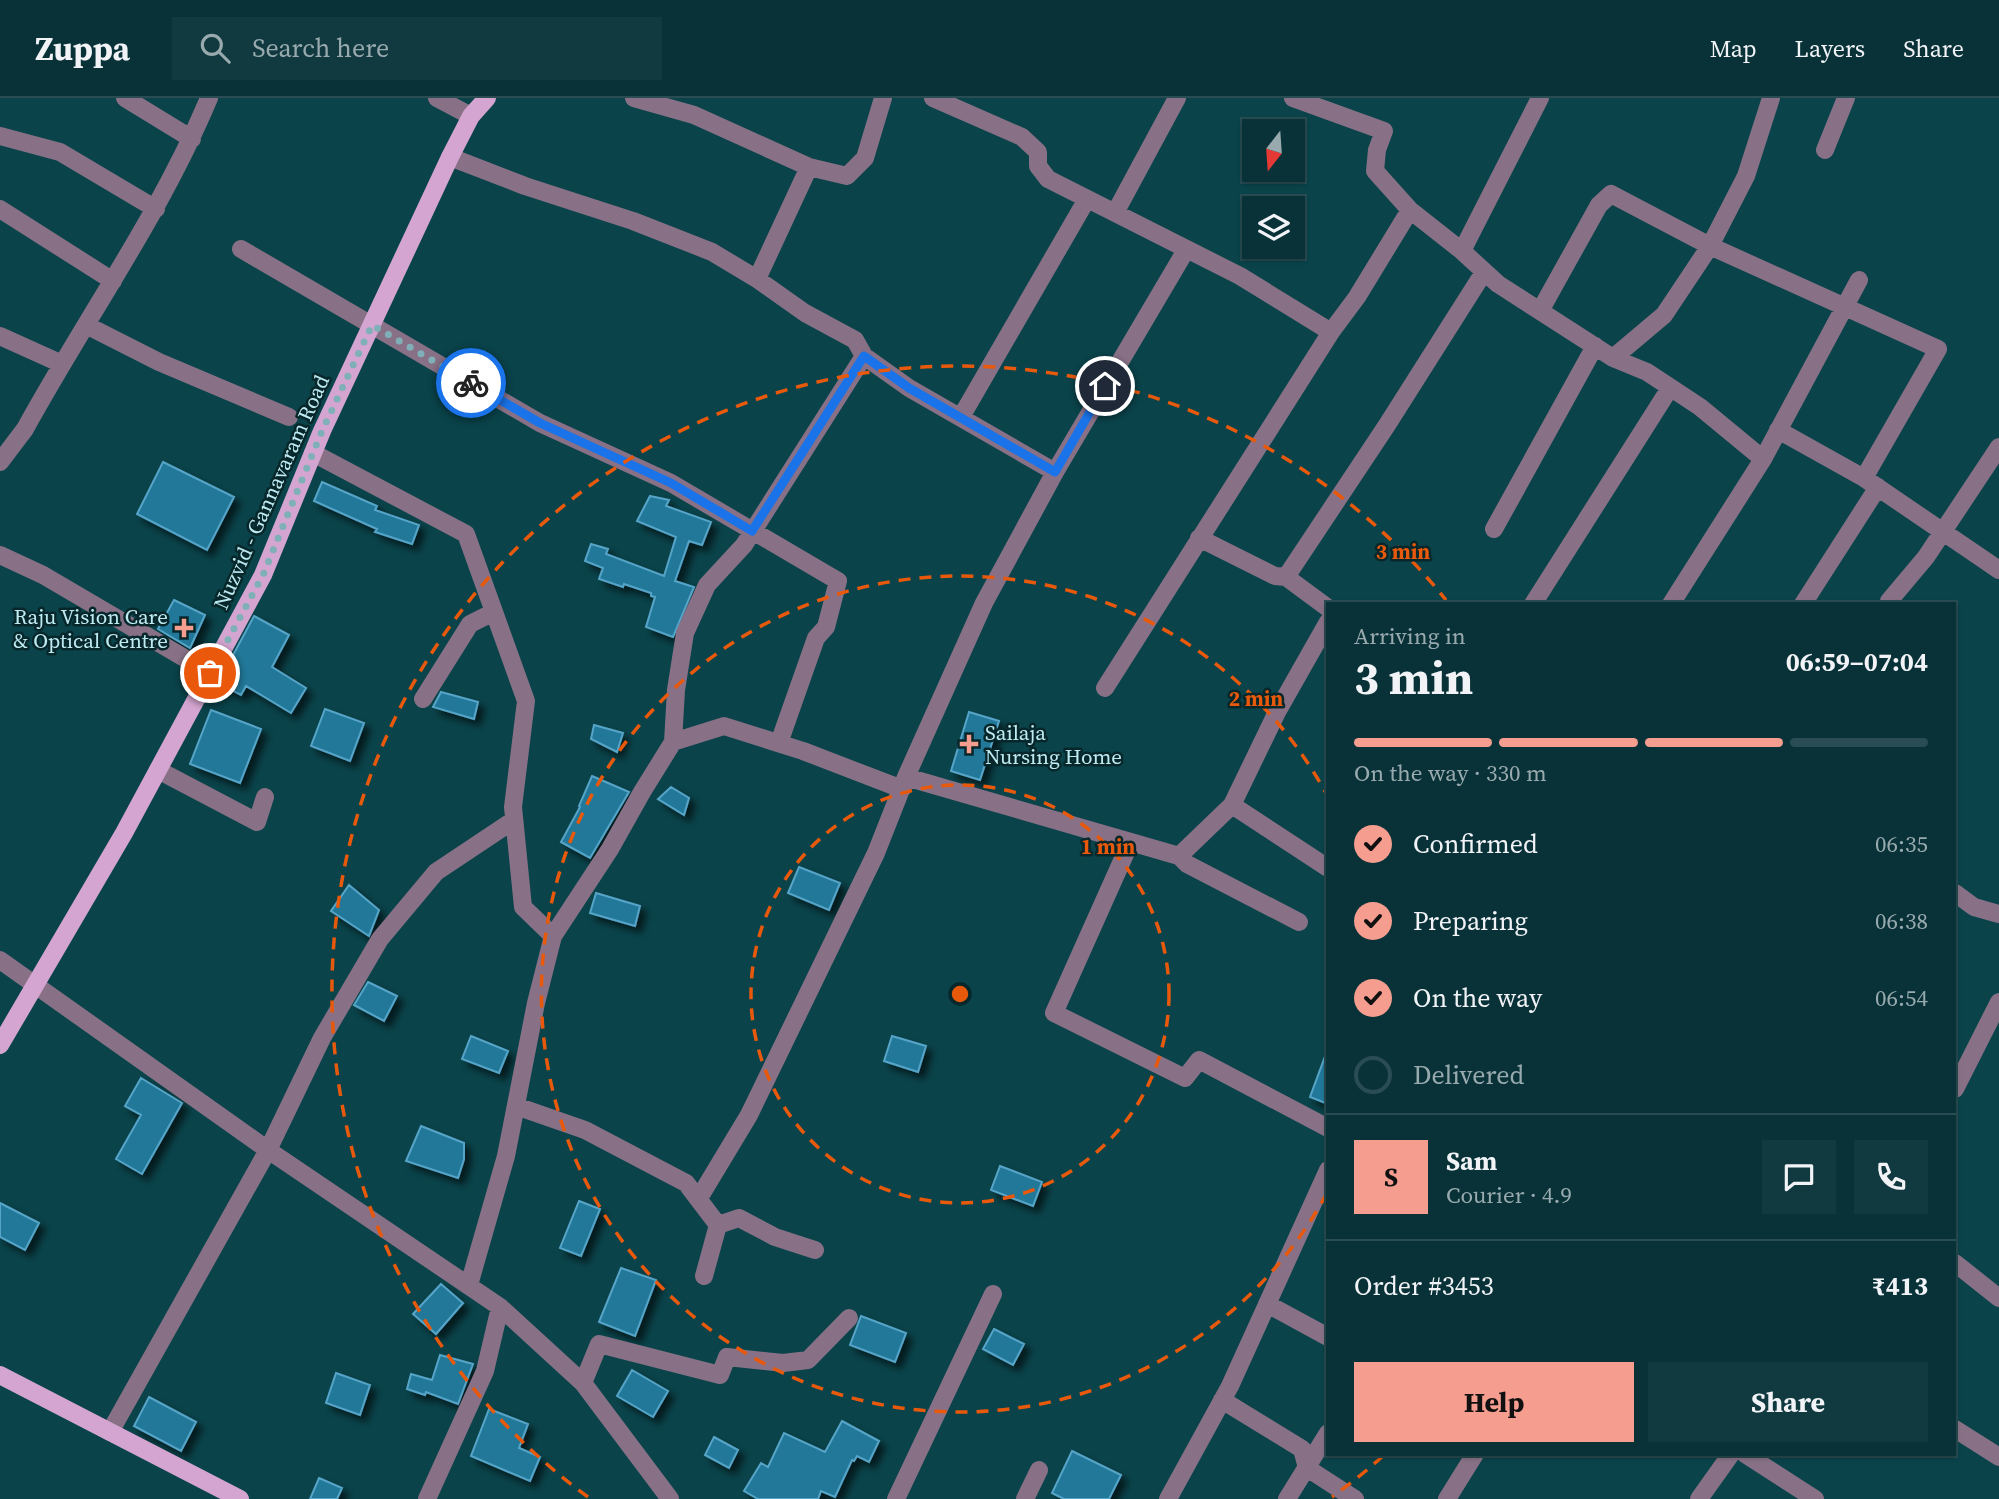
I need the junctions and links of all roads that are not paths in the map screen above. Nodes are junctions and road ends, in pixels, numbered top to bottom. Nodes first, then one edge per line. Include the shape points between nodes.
1 (125, 98) edge
2 (209, 98) edge
3 (437, 98) edge
4 (487, 98) edge
5 (634, 98) edge
6 (883, 98) edge
7 (933, 98) edge
8 (1177, 98) edge
9 (1293, 98) edge
10 (1540, 98) edge
11 (1771, 98) edge
12 (1846, 98) edge
13 (471, 116) junction
14 (0, 136) edge
15 (192, 139) junction
16 (1825, 150) dead end
17 (450, 157) junction
18 (809, 167) junction
19 (1087, 199) junction
20 (0, 209) edge
21 (156, 209) junction
22 (1410, 210) junction
23 (1115, 214) junction
24 (1710, 246) junction
25 (240, 249) dead end
26 (1186, 250) junction
27 (1462, 251) junction
28 (1484, 272) junction
29 (757, 279) junction
30 (1859, 280) dead end
31 (113, 281) junction
32 (1844, 308) junction
33 (1541, 311) junction
34 (86, 325) junction
35 (372, 325) junction
36 (1331, 332) junction
37 (0, 336) edge
38 (1595, 346) junction
39 (864, 356) junction
40 (1613, 358) junction
41 (62, 364) junction
42 (1670, 388) junction
43 (289, 417) dead end
44 (961, 417) junction
45 (1778, 430) junction
46 (1999, 447) edge
47 (313, 453) junction
48 (1762, 459) junction
49 (0, 462) edge
50 (1055, 472) junction
51 (1871, 482) junction
52 (1494, 529) dead end
53 (752, 531) junction
54 (1943, 531) junction
55 (1199, 538) junction
56 (0, 555) edge
57 (1999, 570) edge
58 (1286, 577) junction
59 (1889, 601) dead end
60 (1534, 602) edge
61 (1672, 602) edge
62 (1804, 602) edge
63 (1326, 607) edge
64 (494, 612) junction
65 (1326, 626) edge
66 (210, 673) junction
67 (1105, 688) dead end
68 (424, 699) dead end
69 (673, 743) junction
70 (779, 743) junction
71 (158, 770) junction
72 (904, 783) junction
73 (265, 797) dead end
74 (1232, 805) junction
75 (514, 820) junction
76 (1130, 843) junction
77 (1179, 856) junction
78 (1326, 867) edge
79 (1956, 894) edge
80 (1999, 914) edge
81 (1299, 922) dead end
82 (554, 936) junction
83 (0, 960) edge
84 (36, 984) junction
85 (1999, 1002) edge
86 (1992, 1033) edge
87 (0, 1045) edge
88 (1956, 1088) edge
89 (516, 1106) junction
90 (1326, 1127) edge
91 (268, 1150) junction
92 (1326, 1174) edge
93 (699, 1198) junction
94 (718, 1225) junction
95 (815, 1250) dead end
96 (1956, 1264) edge
97 (704, 1276) dead end
98 (469, 1285) junction
99 (993, 1294) dead end
100 (1999, 1298) edge
101 (1267, 1304) junction
102 (500, 1307) junction
103 (849, 1318) dead end
104 (1326, 1336) edge
105 (0, 1375) edge
106 (583, 1383) junction
107 (1222, 1400) junction
108 (1956, 1430) edge
109 (110, 1432) junction
110 (1326, 1436) edge
111 (1474, 1456) edge
112 (1730, 1456) edge
113 (1748, 1456) edge
114 (1999, 1457) edge
115 (1307, 1468) junction
116 (1039, 1469) dead end
117 (240, 1499) edge
118 (427, 1499) edge
119 (670, 1499) edge
120 (896, 1499) edge
121 (1025, 1499) edge
122 (1168, 1499) edge
123 (1287, 1499) edge
124 (1355, 1499) edge
125 (1447, 1499) edge
126 (1699, 1499) edge
127 (1815, 1499) edge

1 - 15 street
2 - 15 street
3 - 13 street
4 - 13 main road, Nuzvid - Gannavaram Road
5 - 18 street via 694,115
6 - 18 street via 865,158 847,176
7 - 19 street via 1022,137 1038,152 1038,166 1048,179
8 - 23 street
9 - 22 street via 1384,131 1375,171
10 - 27 street
11 - 24 street via 1746,176
12 - 16 street
13 - 17 main road, Nuzvid - Gannavaram Road
14 - 21 street via 60,152
15 - 21 street
17 - 29 street via 699,246
17 - 35 main road, Nuzvid - Gannavaram Road
18 - 29 street
19 - 23 street
19 - 44 street
20 - 31 street
21 - 31 street
22 - 27 street
22 - 36 street
23 - 26 street
24 - 32 street
24 - 33 street via 1611,194 1599,205
24 - 40 street via 1664,315
25 - 35 street
26 - 36 street via 1240,276
26 - 50 street
27 - 28 street
28 - 33 street
28 - 58 street
29 - 39 street via 804,313 855,340
30 - 32 street
31 - 34 street
32 - 45 street
32 - 51 street via 1938,349
33 - 38 street
34 - 41 street
34 - 43 street via 159,362
35 - 47 main road, Nuzvid - Gannavaram Road
35 - 53 street via 540,423 671,483
36 - 55 street
37 - 41 street
38 - 40 street
38 - 52 street
39 - 44 street
39 - 53 street
40 - 42 street
41 - 49 street
42 - 48 street
42 - 60 street
44 - 50 street
45 - 48 street
45 - 51 street
46 - 54 street
47 - 64 street via 466,534
47 - 66 main road, Nuzvid - Gannavaram Road via 263,575
48 - 61 street
50 - 72 street via 984,603
51 - 54 street
51 - 62 street
53 - 69 street via 707,585 685,633
53 - 70 street via 838,581 826,627 816,638
54 - 57 street
54 - 59 street
55 - 58 street via 1275,576
55 - 67 street
56 - 66 street via 43,575
58 - 63 street
64 - 68 street via 470,624
64 - 75 street via 526,701
65 - 74 street
66 - 71 main road, Nuzvid - Gannavaram Road
69 - 70 street via 724,726
69 - 82 street
70 - 72 street
71 - 73 street via 257,822
71 - 84 main road, Nuzvid - Gannavaram Road
72 - 76 street
72 - 93 street via 876,853 749,1115
74 - 77 street
74 - 78 street
75 - 82 street via 523,906
75 - 91 street via 436,872 380,939 322,1038
76 - 77 street
76 - 90 street via 1054,1013 1185,1078 1199,1060
77 - 81 street
79 - 80 street via 1974,907
82 - 89 street
83 - 84 street
84 - 87 main road, Nuzvid - Gannavaram Road
84 - 91 street
85 - 86 street
86 - 88 street
89 - 93 street via 584,1130 686,1183
89 - 98 street
91 - 98 street
91 - 109 street
92 - 101 street
93 - 94 street
94 - 95 street via 739,1218 775,1237
94 - 97 street
96 - 100 street
98 - 102 street
99 - 120 street
101 - 104 street
101 - 107 street
102 - 106 street
102 - 118 street via 485,1371
103 - 106 street via 808,1360 783,1363 727,1357 720,1376 599,1344
105 - 109 main road
106 - 119 street
107 - 115 street via 1302,1449
107 - 122 street
108 - 114 street
109 - 117 main road
110 - 115 street
111 - 125 street
112 - 126 street
113 - 127 street
115 - 123 street
115 - 124 street
116 - 121 street

